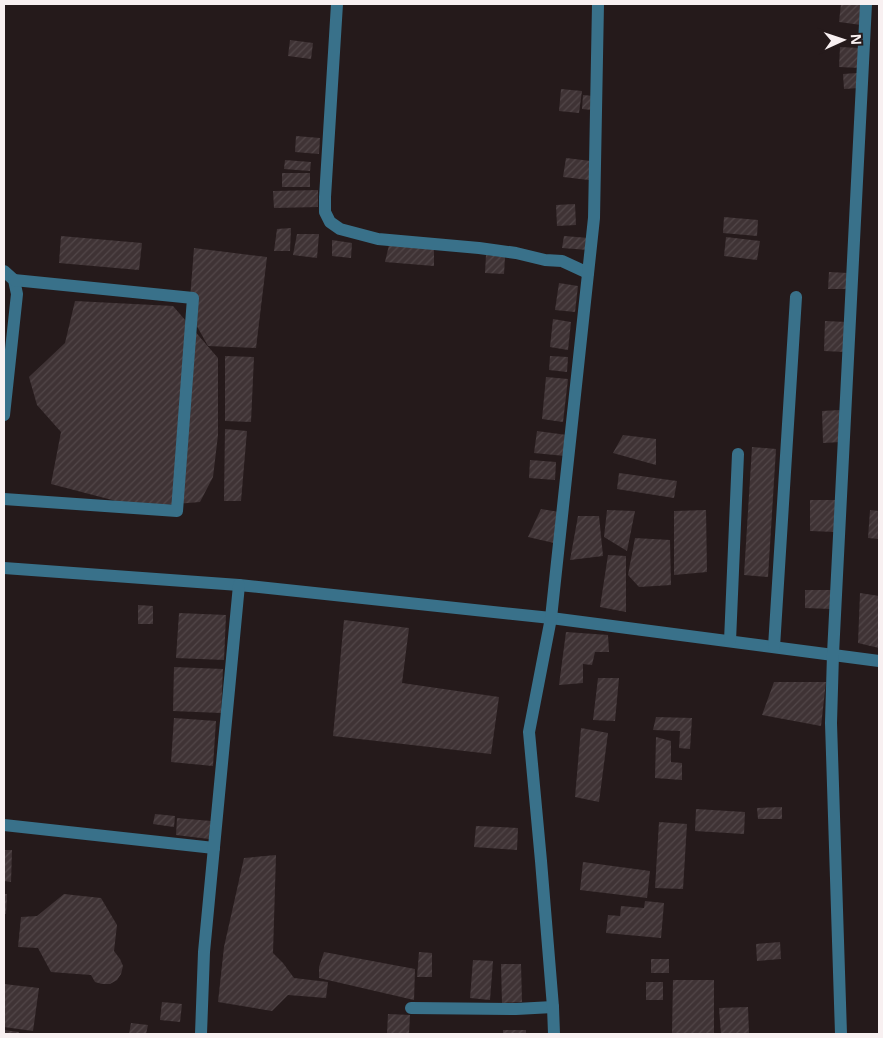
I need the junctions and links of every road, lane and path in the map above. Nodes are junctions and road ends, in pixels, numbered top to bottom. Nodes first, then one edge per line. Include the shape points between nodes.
1 (337, 4) edge
2 (598, 4) edge
3 (866, 4) edge
4 (588, 273) junction
5 (9, 276) edge
6 (796, 296) dead end
7 (8, 331) edge
8 (5, 386) edge
9 (4, 415) edge
10 (738, 454) dead end
11 (4, 500) edge
12 (4, 568) edge
13 (239, 585) junction
14 (551, 618) junction
15 (730, 641) junction
16 (774, 646) junction
17 (833, 654) junction
18 (879, 661) edge
19 (4, 825) edge
20 (214, 848) junction
21 (553, 1007) junction
22 (412, 1008) dead end
23 (201, 1034) edge
24 (554, 1034) edge
25 (841, 1034) edge

1 - 4 street via 325,197 330,222 340,229 378,239 516,253 562,261
2 - 4 street via 594,218
3 - 17 street
4 - 14 street
5 - 7 street via 17,294
5 - 11 street via 193,298 177,511
6 - 16 street
7 - 8 street
8 - 9 street
10 - 15 street
12 - 13 street
13 - 14 street
13 - 20 street
14 - 15 street
14 - 21 street via 529,732
15 - 16 street
16 - 17 street
17 - 18 street
17 - 25 street via 831,723
19 - 20 street
20 - 23 street via 204,952
21 - 22 street
21 - 24 street

